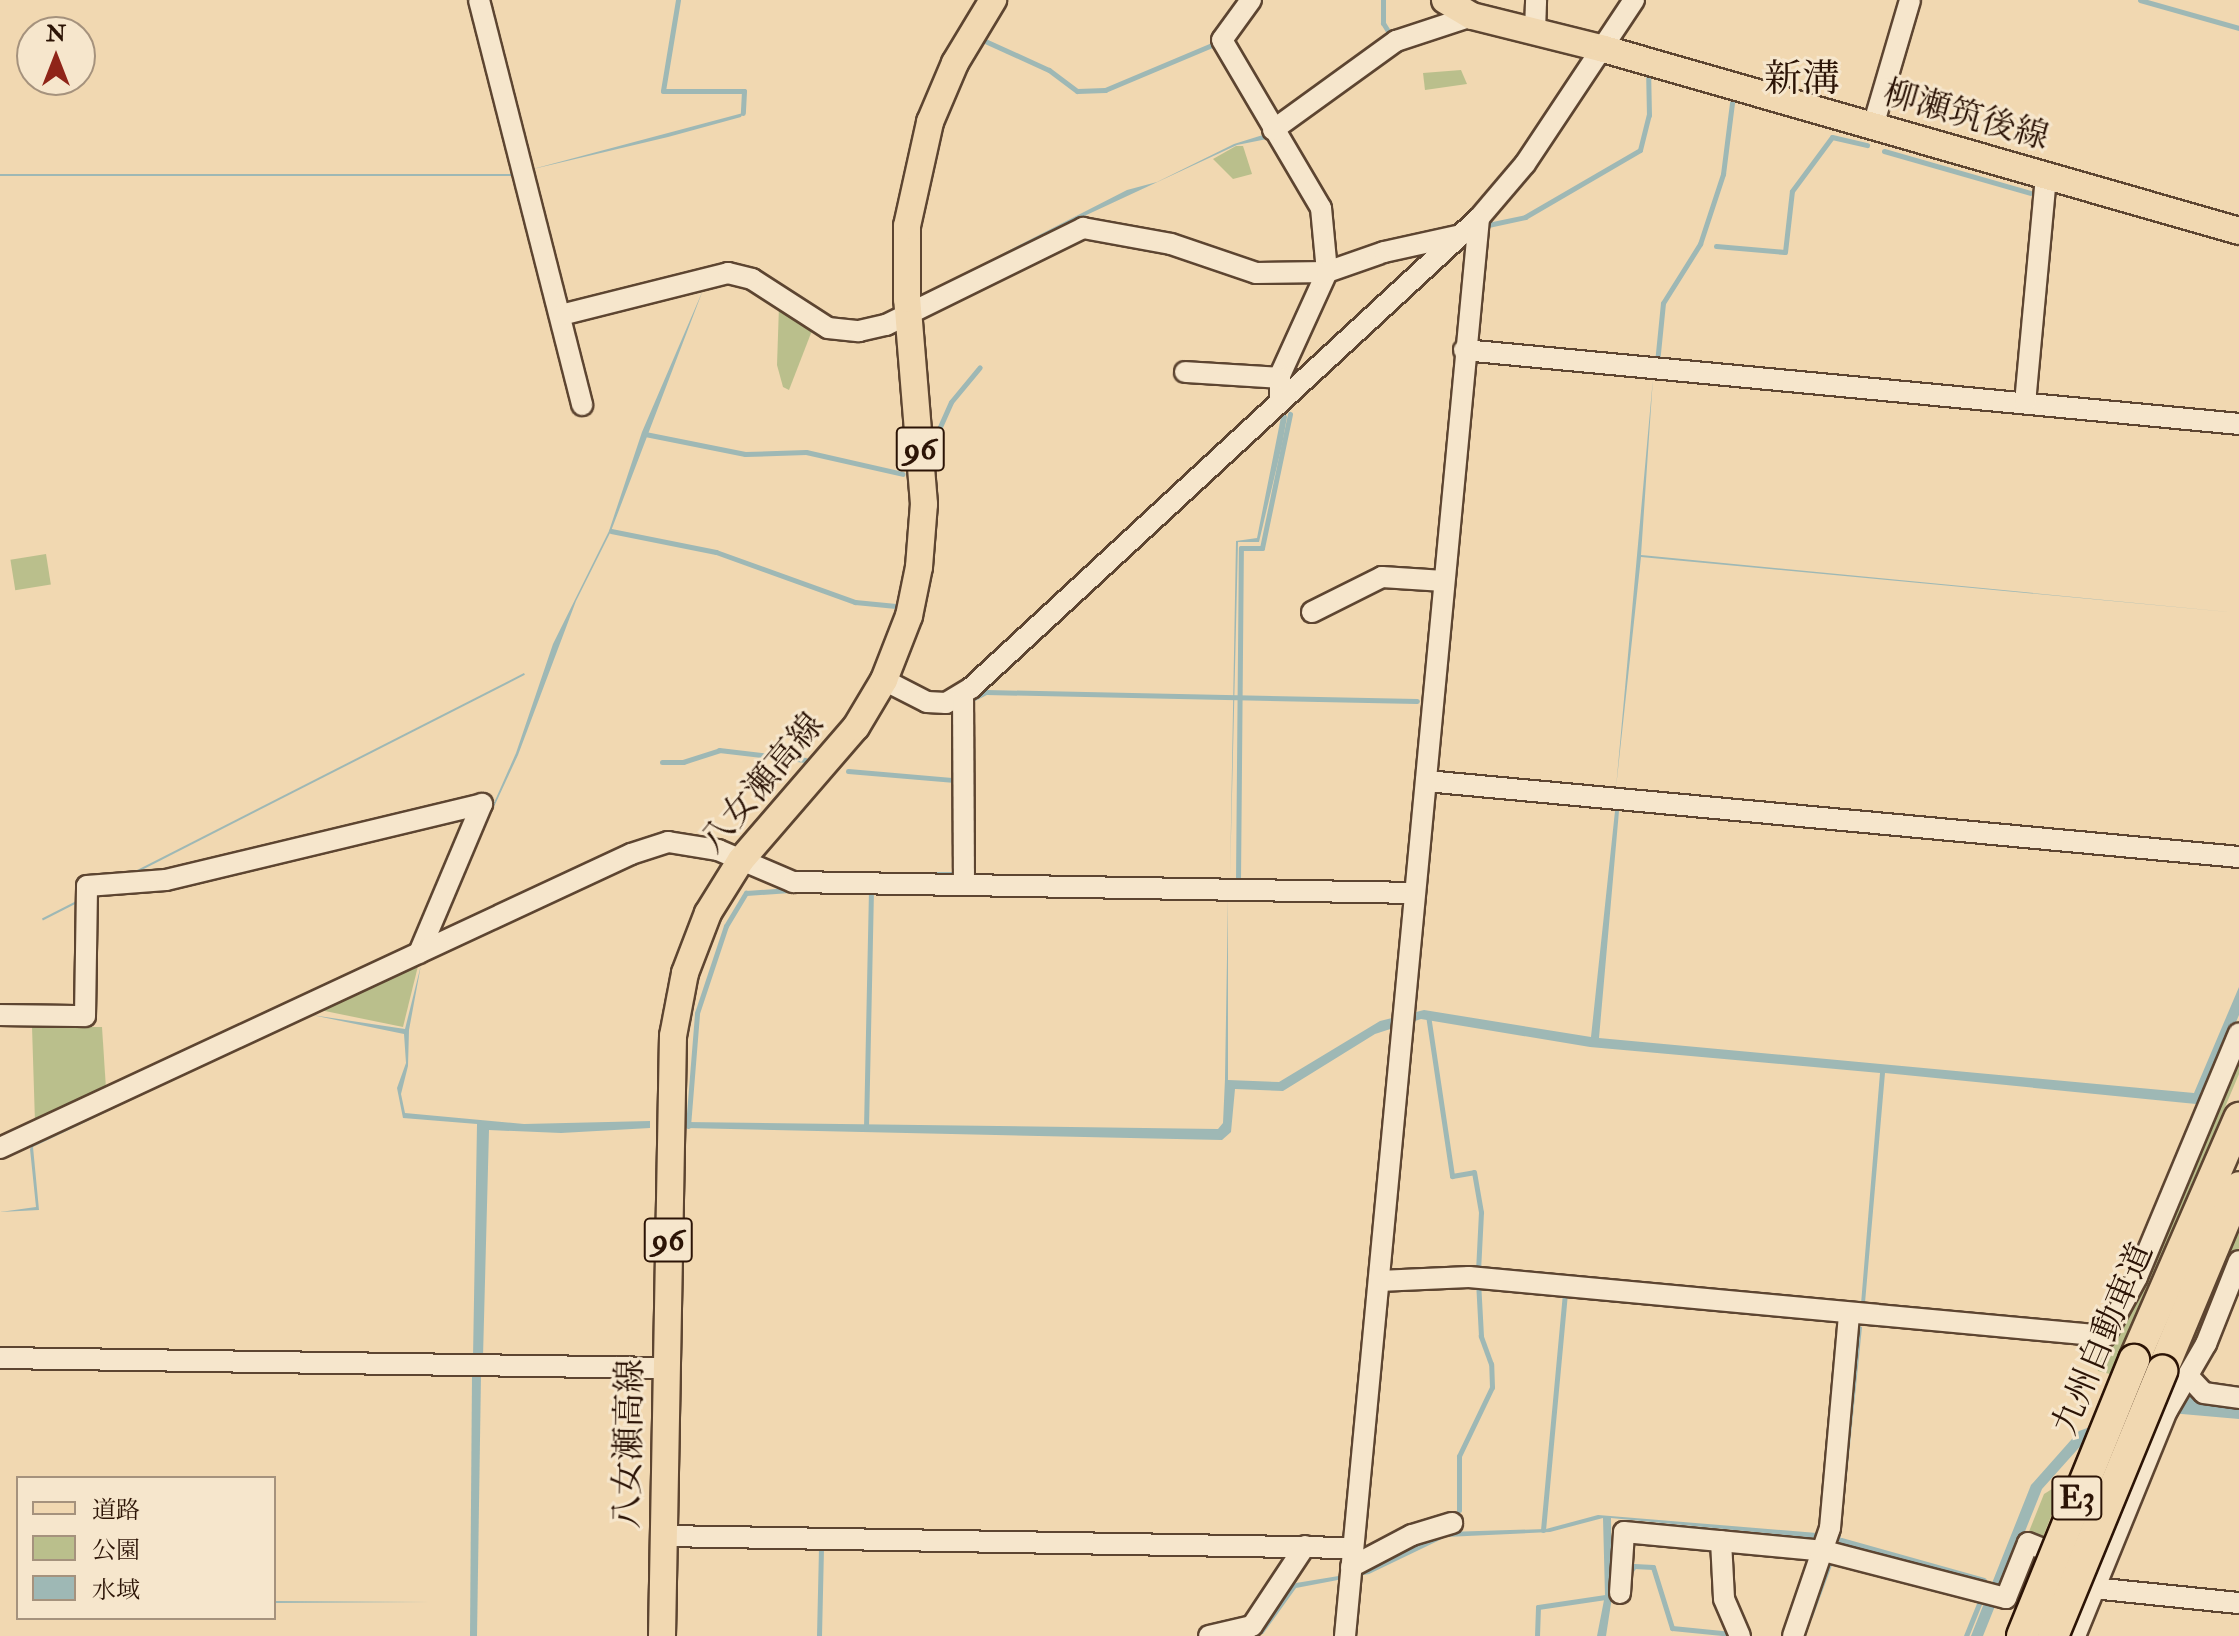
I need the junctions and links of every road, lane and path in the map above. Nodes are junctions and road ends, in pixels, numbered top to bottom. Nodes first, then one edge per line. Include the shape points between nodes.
1 (479, 0) edge
2 (993, 0) edge
3 (1251, 0) edge
4 (1445, 0) edge
5 (1536, 0) edge
6 (1634, 0) edge
7 (1910, 0) edge
8 (1472, 16) junction
9 (1535, 31) junction
10 (1604, 49) junction
11 (1873, 126) junction
12 (1273, 130) junction
13 (2046, 175) junction
14 (1479, 218) junction
15 (2239, 231) edge
16 (1461, 235) junction
17 (1327, 272) junction
18 (909, 314) junction
19 (561, 315) junction
20 (1464, 350) junction
21 (1185, 372) dead end
22 (1280, 378) junction
23 (1280, 400) junction
24 (2025, 403) junction
25 (582, 405) dead end
26 (2239, 424) edge
27 (1444, 581) junction
28 (1312, 612) dead end
29 (884, 680) junction
30 (963, 694) junction
31 (1426, 781) junction
32 (2239, 857) edge
33 (741, 860) junction
34 (964, 884) junction
35 (1414, 893) junction
36 (419, 953) junction
37 (0, 1015) edge
38 (2239, 1033) edge
39 (2239, 1118) edge
40 (0, 1148) edge
41 (2239, 1187) edge
42 (2239, 1261) edge
43 (1379, 1281) junction
44 (1849, 1314) junction
45 (0, 1358) edge
46 (665, 1368) junction
47 (2175, 1373) junction
48 (2239, 1398) edge
49 (1452, 1523) dead end
50 (663, 1536) junction
51 (1721, 1541) junction
52 (1305, 1546) junction
53 (1824, 1551) junction
54 (1352, 1558) junction
55 (2096, 1580) junction
56 (1620, 1593) dead end
57 (2239, 1603) edge
58 (662, 1636) edge
59 (1209, 1636) edge
60 (1345, 1636) edge
61 (1740, 1636) edge
62 (1793, 1636) edge
63 (2022, 1636) edge
64 (2053, 1636) edge
65 (2075, 1636) edge

1 - 19 street
2 - 18 main road, 八女瀬高線 / 96 via 955,63 922,147 907,226
3 - 12 street via 1222,40
4 - 8 main road, 柳瀬筑後線
5 - 9 street
6 - 10 street
7 - 11 street
8 - 9 main road, 柳瀬筑後線
8 - 12 street via 1396,41
9 - 10 main road, 柳瀬筑後線
10 - 11 main road, 柳瀬筑後線
10 - 14 street via 1525,164
11 - 13 main road, 柳瀬筑後線
12 - 17 street via 1321,208
13 - 15 main road, 柳瀬筑後線
13 - 24 street
14 - 16 street
14 - 20 street
16 - 17 street via 1384,252
16 - 23 street
17 - 18 street via 1256,273 1158,241 1083,228
17 - 22 street
18 - 19 street via 859,331 828,328 752,279 728,273
18 - 29 main road, 八女瀬高線 / 96 via 922,535 916,592
19 - 25 street
20 - 24 street
20 - 27 street
21 - 22 street
22 - 23 street
23 - 30 street
24 - 26 street
27 - 28 street via 1382,577
27 - 31 street
29 - 30 street via 927,702 946,703
29 - 33 main road, 八女瀬高線 / 96 via 822,770
30 - 34 street
31 - 32 street
31 - 35 street
33 - 34 street via 793,882
33 - 36 street via 701,845 668,842 631,854
33 - 46 main road, 八女瀬高線 / 96 via 708,913 685,973 673,1036
34 - 35 street
35 - 43 street
36 - 37 street via 482,804 166,880 87,886 85,1016
36 - 40 street
38 - 44 street via 2137,1277 2105,1336
39 - 63 highway, 九州自動車道 / E3, bridge
41 - 47 highway, 九州自動車道 / E3
42 - 47 street via 2206,1344
43 - 44 street via 1469,1277
43 - 54 street
44 - 53 street
45 - 46 street
46 - 50 main road, 八女瀬高線 / 96
47 - 48 street via 2204,1393
47 - 55 street via 2167,1411
47 - 64 highway, 九州自動車道 / E3, bridge
49 - 54 street
50 - 52 street
50 - 58 main road, 八女瀬高線 / 96
51 - 53 street
51 - 56 street via 1624,1532
51 - 61 street via 1724,1599
52 - 54 street
52 - 59 street via 1252,1626
53 - 55 street via 2006,1598 2028,1543
53 - 62 street
54 - 60 street
55 - 57 street
55 - 65 street

